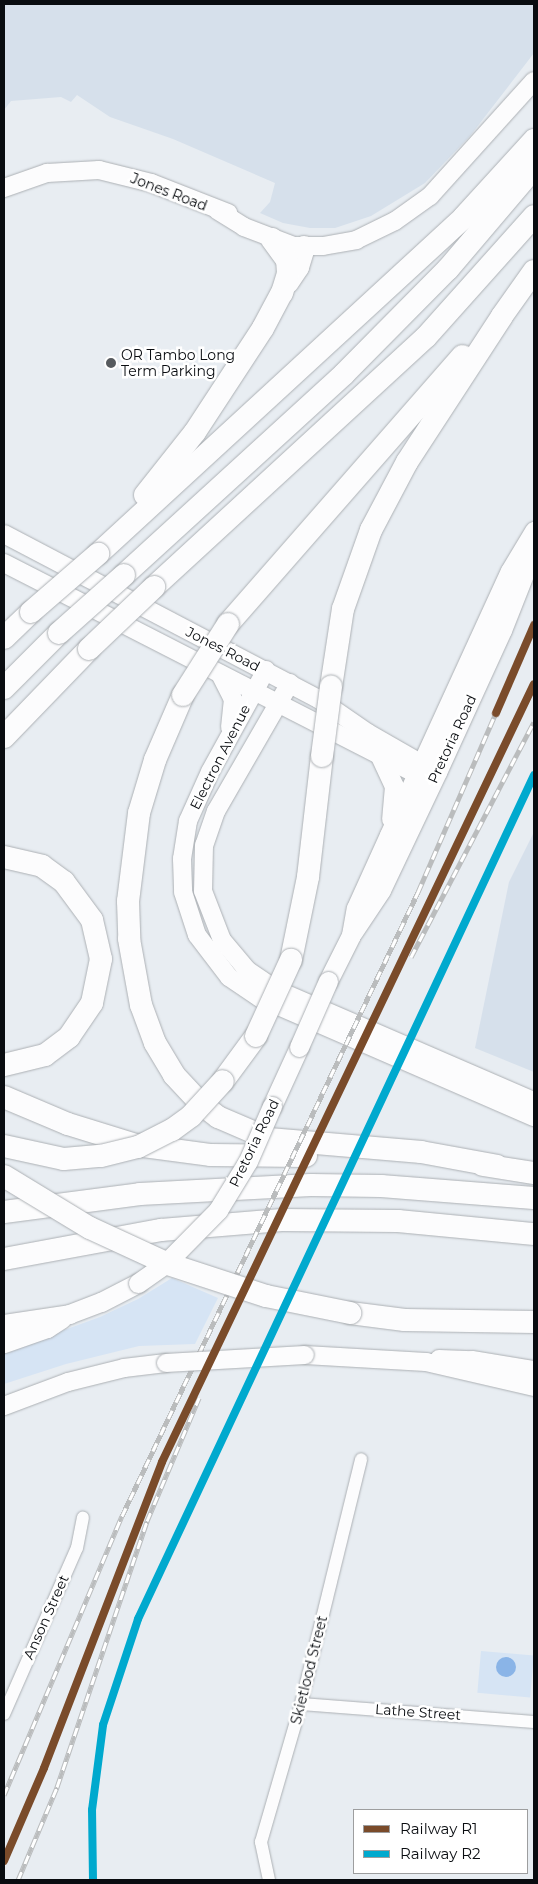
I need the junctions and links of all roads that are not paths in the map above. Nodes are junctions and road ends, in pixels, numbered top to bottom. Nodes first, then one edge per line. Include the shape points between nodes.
1 (534, 81) edge
2 (534, 140) edge
3 (534, 168) edge
4 (4, 188) edge
5 (217, 210) junction
6 (534, 216) edge
7 (377, 230) junction
8 (272, 239) junction
9 (304, 247) junction
10 (534, 271) edge
11 (286, 285) junction
12 (502, 316) junction
13 (534, 533) edge
14 (4, 534) edge
15 (114, 538) junction
16 (4, 563) edge
17 (4, 638) edge
18 (266, 670) junction
19 (218, 672) junction
20 (290, 683) junction
21 (4, 688) edge
22 (254, 692) junction
23 (277, 704) junction
24 (311, 722) junction
25 (261, 733) junction
26 (4, 737) edge
27 (228, 737) junction
28 (380, 756) junction
29 (428, 773) junction
30 (389, 835) junction
31 (4, 857) edge
32 (351, 935) junction
33 (4, 1065) edge
34 (4, 1097) edge
35 (534, 1101) edge
36 (534, 1117) edge
37 (4, 1146) edge
38 (497, 1166) junction
39 (534, 1173) edge
40 (4, 1176) edge
41 (534, 1198) edge
42 (4, 1212) edge
43 (534, 1234) edge
44 (4, 1259) edge
45 (69, 1314) junction
46 (534, 1322) edge
47 (4, 1324) edge
48 (4, 1343) edge
49 (426, 1362) junction
50 (534, 1370) edge
51 (534, 1387) edge
52 (4, 1406) edge
53 (361, 1459) dead end
54 (83, 1518) dead end
55 (302, 1704) junction
56 (4, 1714) edge
57 (534, 1722) edge
58 (269, 1880) edge

1 - 7 main road, Jones Road via 430,196
2 - 15 highway via 464,217
3 - 21 highway, bridge via 448,268 344,374 59,633
4 - 5 main road, Jones Road via 48,173 98,170 151,183
5 - 7 main road, Jones Road via 300,236 337,236
5 - 8 main road, Jones Road
6 - 26 highway, bridge via 426,337 154,587
7 - 9 main road, Jones Road via 356,240
8 - 9 main road, Jones Road
8 - 11 highway via 287,260
9 - 11 highway via 298,267
10 - 12 highway
11 - 15 highway via 263,328 195,432
12 - 37 highway, bridge via 407,462 371,530 342,610 308,876 291,960 256,1036 223,1081 191,1116 138,1147 101,1156 64,1159
12 - 38 highway, bridge via 469,348 228,624 183,695 155,760 139,813 128,901 129,939 141,1005 155,1044 174,1075 218,1117 269,1139 421,1152
13 - 29 main road, Pretoria Road via 525,572 505,622
14 - 18 main road, Jones Road
15 - 17 highway, bridge
16 - 19 main road, Jones Road
18 - 20 main road, Jones Road
18 - 22 main road, Electron Avenue
19 - 22 main road, Jones Road
19 - 27 main road via 233,699
20 - 23 main road, Electron Avenue
20 - 29 main road, Jones Road
22 - 23 main road, Jones Road
22 - 27 main road, Electron Avenue
23 - 24 main road, Jones Road
23 - 25 main road, Electron Avenue
24 - 25 main road via 281,720
24 - 28 main road, Jones Road
25 - 35 main road, Electron Avenue via 216,811 202,862 208,907 232,957 277,990
27 - 36 main road, Electron Avenue via 191,813 182,859 183,892 190,920 217,964 241,988 260,998
28 - 29 main road, Jones Road
28 - 30 main road via 394,786
29 - 30 main road, Pretoria Road
29 - 32 main road, Pretoria Road via 369,912
30 - 32 main road, Pretoria Road via 356,908
31 - 33 highway via 42,866 64,882 92,920 101,959 92,1003 69,1037 45,1055
32 - 45 main road, Pretoria Road, bridge via 248,1162 218,1210 165,1264 138,1283 102,1302
34 - 38 highway via 104,1136 176,1151 211,1155 404,1158
38 - 39 highway
40 - 46 highway, bridge via 90,1228 168,1264 266,1296 405,1320
41 - 42 highway via 381,1186 310,1185 140,1194
43 - 44 highway via 398,1221 282,1220 161,1230
45 - 47 main road, Pretoria Road
45 - 48 main road, Pretoria Road via 47,1328
49 - 50 main road via 472,1360
49 - 51 main road
49 - 52 main road, bridge via 305,1355 166,1362 124,1368 68,1382
53 - 55 street, Skietlood Street
54 - 56 street, Anson Street via 77,1548
55 - 57 street, Lathe Street
55 - 58 street, Skietlood Street via 261,1842

